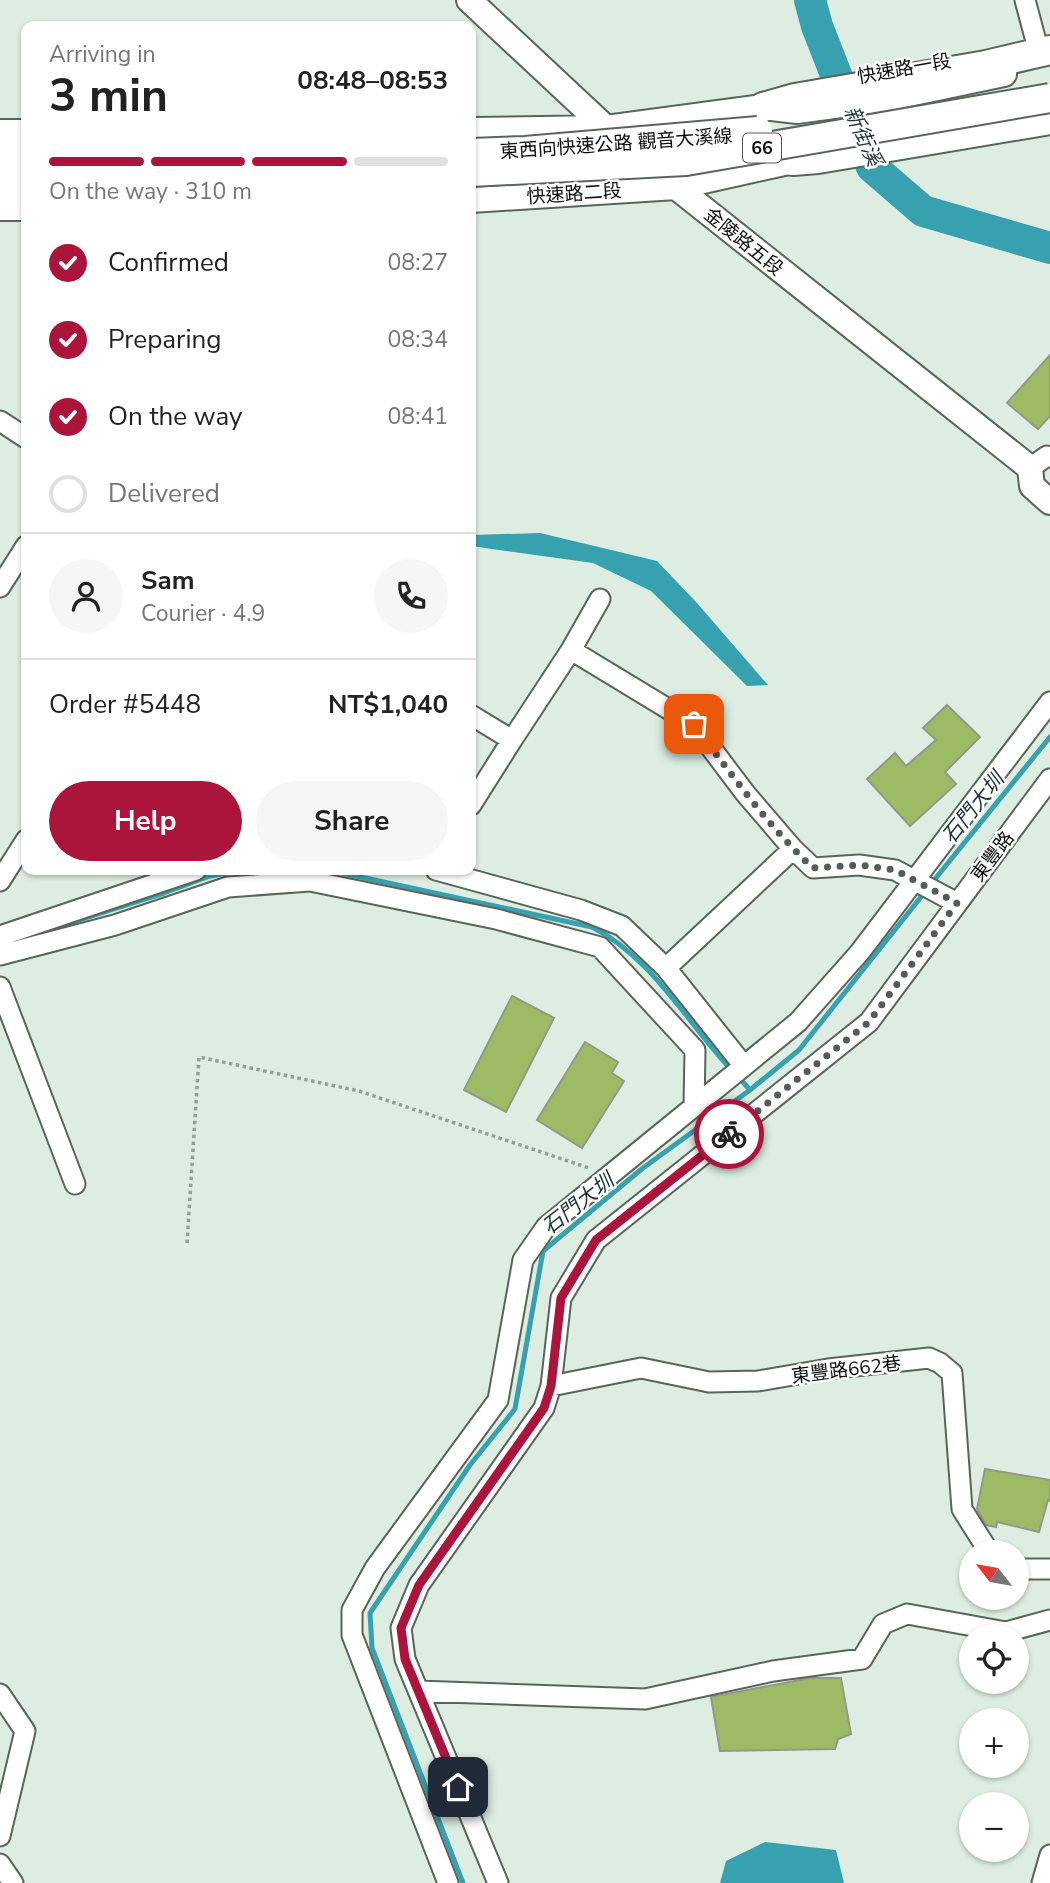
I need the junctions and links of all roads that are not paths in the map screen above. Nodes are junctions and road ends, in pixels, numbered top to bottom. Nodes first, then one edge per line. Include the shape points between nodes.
1 (468, 0) edge
2 (1025, 0) edge
3 (1047, 50) edge
4 (1050, 80) edge
5 (857, 89) junction
6 (1050, 98) edge
7 (763, 107) joint
8 (1050, 111) edge
9 (1050, 120) edge
10 (0, 127) edge
11 (21, 127) edge
12 (606, 128) junction
13 (476, 130) edge
14 (0, 134) edge
15 (21, 134) edge
16 (1050, 134) edge
17 (0, 144) edge
18 (21, 144) edge
19 (883, 149) junction
20 (476, 153) edge
21 (812, 159) joint
22 (0, 160) edge
23 (21, 160) edge
24 (476, 172) edge
25 (21, 180) edge
26 (0, 181) edge
27 (676, 187) junction
28 (0, 198) edge
29 (21, 198) edge
30 (476, 200) edge
31 (0, 206) edge
32 (21, 206) edge
33 (0, 214) edge
34 (21, 214) edge
35 (0, 421) edge
36 (21, 435) edge
37 (1044, 459) edge
38 (1050, 502) edge
39 (21, 553) edge
40 (0, 587) edge
41 (600, 599) dead end
42 (571, 650) junction
43 (1050, 702) edge
44 (476, 718) edge
45 (512, 740) junction
46 (1050, 779) edge
47 (476, 797) edge
48 (21, 847) edge
49 (793, 849) junction
50 (181, 875) edge
51 (454, 875) edge
52 (0, 881) edge
53 (925, 886) junction
54 (957, 903) junction
55 (0, 936) edge
56 (0, 955) edge
57 (666, 968) junction
58 (0, 987) edge
59 (744, 1066) junction
60 (694, 1107) junction
61 (75, 1184) dead end
62 (551, 1386) junction
63 (981, 1540) edge
64 (1029, 1569) edge
65 (1050, 1569) edge
66 (1050, 1620) edge
67 (418, 1691) junction
68 (0, 1694) edge
69 (0, 1836) edge
70 (1050, 1855) edge
71 (0, 1864) edge
72 (13, 1883) edge
73 (447, 1883) edge
74 (498, 1883) edge
75 (1042, 1883) edge

1 - 12 main road, 金陵路五段
2 - 3 street
3 - 5 highway
3 - 5 main road, 快速路一段 via 910,94
4 - 20 highway, 東西向快速公路 觀音大溪線 / 66, bridge via 952,103 738,134
5 - 7 highway
6 - 24 highway, 東西向快速公路 觀音大溪線 / 66, bridge via 686,161
7 - 12 main road, 66
8 - 19 main road
9 - 19 highway
10 - 11 street
12 - 13 main road, 66
12 - 27 main road, 金陵路五段
14 - 15 highway
16 - 19 street
17 - 18 main road
19 - 21 highway
21 - 27 main road, 66
22 - 23 highway
25 - 26 highway
27 - 30 main road, 快速路二段 / 66
27 - 37 main road, 金陵路五段
28 - 29 main road
31 - 32 highway
33 - 34 street
35 - 36 street
37 - 38 main road via 1032,486
39 - 40 street
41 - 42 street
42 - 45 street
42 - 49 street via 694,724
43 - 53 street
44 - 45 street
45 - 47 street
46 - 54 street, 東豐路
48 - 52 street
49 - 53 street via 813,868 859,865 895,870
49 - 57 street
50 - 55 street
51 - 57 street via 582,910 622,926
53 - 54 street
53 - 59 street via 798,1022
54 - 62 street, 東豐路 via 869,1022 596,1240 561,1298
56 - 60 street via 115,925 228,887 310,881 496,919 600,947 695,1050
57 - 59 street
58 - 61 street
59 - 60 street
60 - 73 street via 546,1227 523,1260 498,1400 375,1568 352,1610 352,1635
62 - 63 street, 東豐路662巷 via 641,1368 709,1382 758,1381 929,1358 952,1373 962,1509
62 - 67 street, 東豐路 via 544,1408 419,1585 401,1628 405,1659
64 - 65 street
66 - 67 street via 1006,1632 907,1614 883,1624 862,1659 773,1671 645,1699
67 - 74 street, 東豐路
68 - 69 street via 24,1731
70 - 75 street
71 - 72 street

